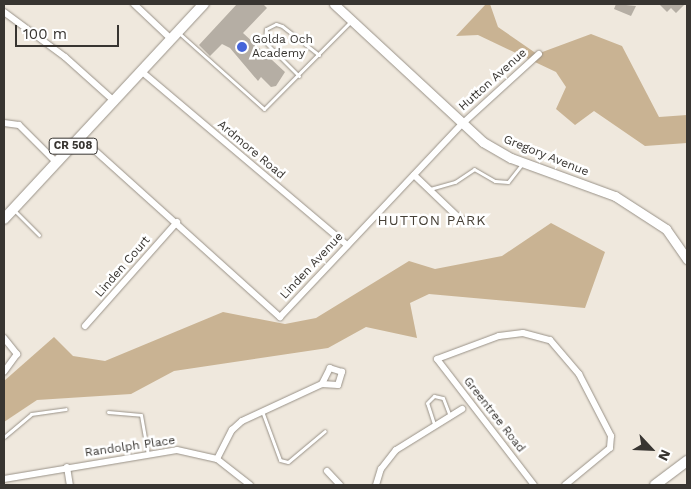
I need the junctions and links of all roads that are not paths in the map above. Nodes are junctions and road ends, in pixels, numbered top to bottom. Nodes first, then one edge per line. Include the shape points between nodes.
1 (134, 4) edge
2 (204, 4) edge
3 (334, 4) edge
4 (4, 12) edge
5 (351, 20) junction
6 (175, 36) junction
7 (539, 54) dead end
8 (319, 55) junction
9 (141, 72) junction
10 (300, 76) junction
11 (114, 101) junction
12 (4, 123) edge
13 (462, 124) junction
14 (80, 138) junction
15 (524, 162) junction
16 (57, 163) junction
17 (414, 175) junction
18 (430, 189) junction
19 (13, 209) junction
20 (4, 219) edge
21 (177, 222) junction
22 (476, 224) dead end
23 (39, 235) dead end
24 (347, 245) junction
25 (687, 259) edge
26 (85, 326) dead end
27 (4, 338) edge
28 (4, 372) edge
29 (322, 384) dead end
30 (66, 409) dead end
31 (462, 409) dead end
32 (262, 410) junction
33 (108, 412) dead end
34 (450, 416) junction
35 (434, 424) junction
36 (325, 431) dead end
37 (4, 437) edge
38 (148, 454) junction
39 (217, 458) junction
40 (687, 461) edge
41 (67, 467) junction
42 (327, 471) dead end
43 (4, 479) edge
44 (70, 485) edge
45 (250, 485) edge
46 (340, 485) edge
47 (376, 485) edge
48 (534, 485) edge
49 (565, 485) edge
50 (655, 485) edge

1 - 6 street
2 - 6 main road, CR 508
3 - 5 main road, Gregory Avenue
4 - 11 street via 66,57
5 - 8 lane
5 - 13 main road, Gregory Avenue
6 - 9 main road, CR 508
6 - 10 lane via 264,109
7 - 13 street, Hutton Avenue
8 - 10 lane
8 - 10 lane via 282,26 276,24 266,29 265,42
9 - 11 main road, CR 508
9 - 24 street, Ardmore Road
11 - 14 main road, CR 508
12 - 16 street via 19,124
13 - 15 main road, Gregory Avenue via 483,142
13 - 17 street, Linden Avenue
14 - 16 main road, CR 508
14 - 21 street, Linden Avenue
15 - 18 lane via 508,182 495,181 474,169 455,182
15 - 25 main road, Gregory Avenue via 615,196 666,228
16 - 19 main road, CR 508
17 - 18 street
17 - 24 street, Linden Avenue
18 - 22 street via 460,219
19 - 20 main road, CR 508
19 - 23 lane
21 - 24 street, Linden Avenue via 280,317
21 - 26 street, Linden Court
27 - 28 street via 17,354
29 - 32 street
30 - 37 lane via 30,414
31 - 34 street
32 - 36 lane via 280,460 288,462
32 - 39 street via 232,430
33 - 38 lane via 141,414
34 - 35 street
34 - 35 lane via 443,398 434,396 427,403
35 - 47 street via 396,450 381,469
38 - 39 street, Randolph Place via 177,450
38 - 41 street, Randolph Place
39 - 45 street, Randolph Place
40 - 50 main road
41 - 43 street, Randolph Place
41 - 44 street
42 - 46 street
48 - 49 street, Greentree Road via 437,359 499,336 523,333 550,340 579,374 611,436 610,448

